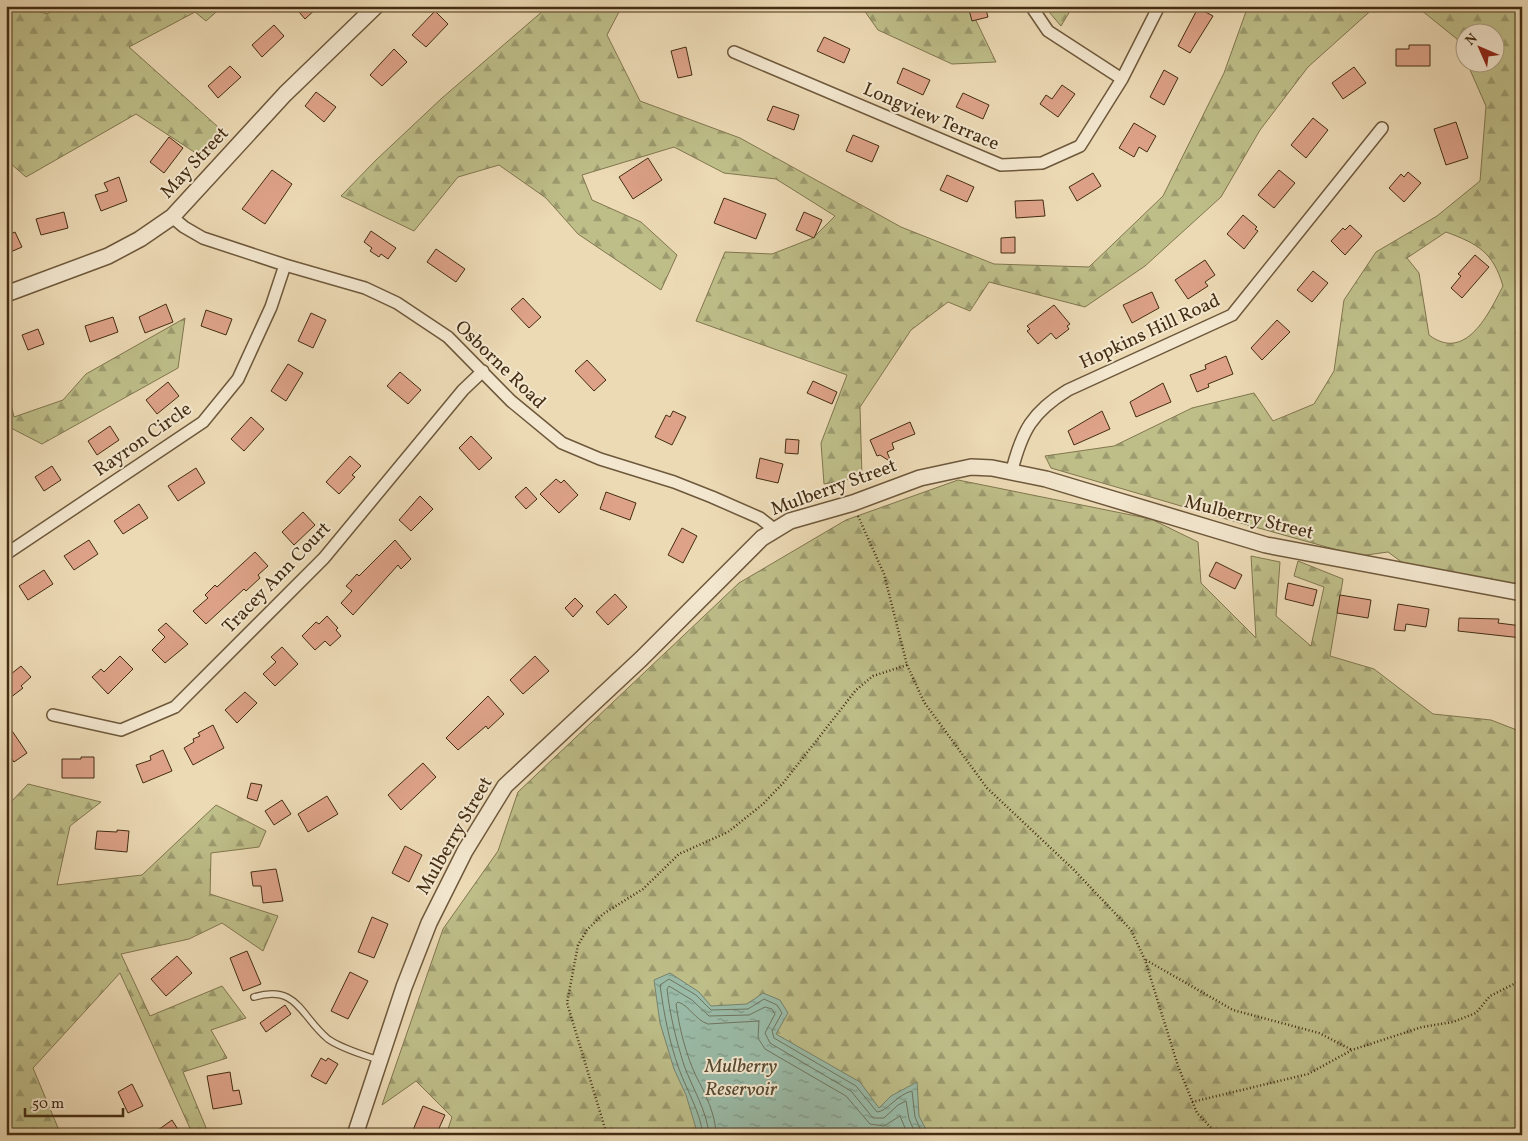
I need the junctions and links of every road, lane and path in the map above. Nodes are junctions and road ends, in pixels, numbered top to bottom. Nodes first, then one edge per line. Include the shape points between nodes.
1 (376, 6) edge
2 (1031, 6) edge
3 (1159, 6) edge
4 (734, 52) dead end
5 (1122, 80) junction
6 (1382, 128) dead end
7 (172, 217) junction
8 (285, 265) junction
9 (6, 294) edge
10 (483, 371) junction
11 (1012, 470) junction
12 (853, 503) junction
13 (774, 529) junction
14 (6, 554) edge
15 (1522, 594) edge
16 (907, 665) junction
17 (53, 715) dead end
18 (1145, 960) junction
19 (1522, 980) edge
20 (254, 997) dead end
21 (1352, 1050) junction
22 (380, 1061) junction
23 (1192, 1102) junction
24 (355, 1135) edge
25 (607, 1135) edge
26 (1218, 1135) edge

1 - 7 street, May Street via 285,94
2 - 5 street via 1048,31
3 - 5 street, Longview Terrace
4 - 5 street, Longview Terrace via 1001,166 1042,163 1080,146
6 - 11 street, Hopkins Hill Road via 1232,315 1068,390 1049,402 1023,433
7 - 8 street, Osborne Road via 203,238
7 - 9 street, May Street via 108,256
8 - 10 street, Osborne Road via 365,288 397,303 448,337
8 - 14 street, Rayron Circle via 272,307 238,379 202,422
10 - 13 street, Osborne Road via 511,401 562,443 621,467 697,491 760,518
10 - 17 street, Tracey Ann Court via 463,390 324,558 175,707 121,730
11 - 12 street, Mulberry Street via 971,467 948,471
11 - 15 street, Mulberry Street via 1266,545
12 - 13 street, Mulberry Street via 810,514
12 - 16 path via 884,574
13 - 22 street, Mulberry Street via 642,659 505,786 465,851 429,923
16 - 18 path via 924,702 987,788 1125,923
16 - 25 path via 872,676 856,690 763,804 728,832 679,854 643,889 603,914 587,930 578,945 567,1003
18 - 21 path via 1233,1010 1319,1032
18 - 23 path
19 - 21 path via 1490,996 1476,1014 1422,1027
20 - 22 lane via 273,993 286,996 328,1038
21 - 23 path via 1308,1074
22 - 24 street, Mulberry Street
23 - 26 path via 1197,1113

